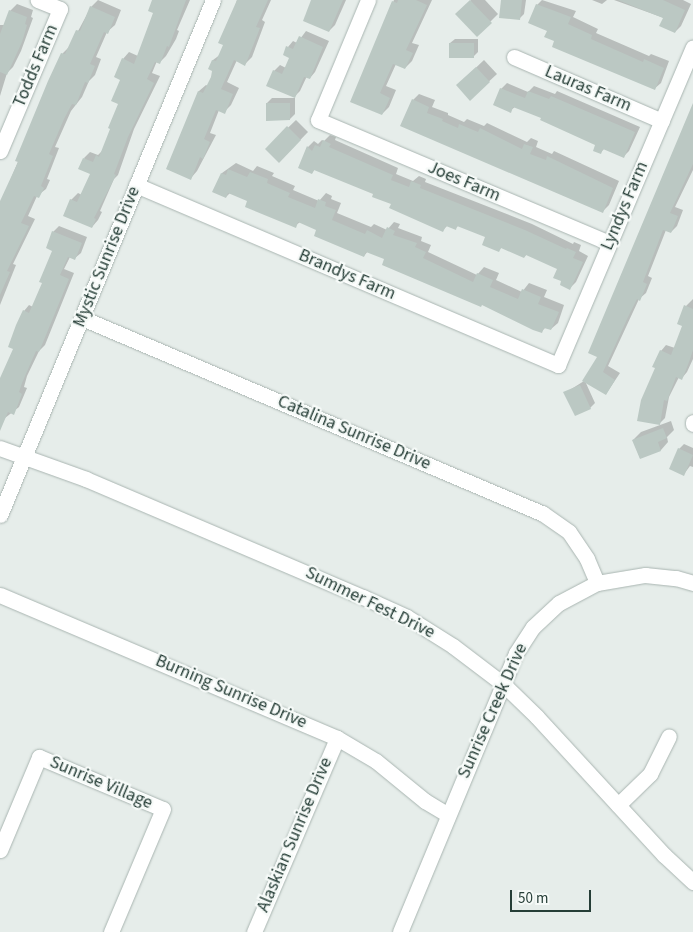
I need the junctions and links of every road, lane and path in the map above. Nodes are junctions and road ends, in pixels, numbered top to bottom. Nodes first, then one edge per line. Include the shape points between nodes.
1 (38, 0) edge
2 (213, 0) edge
3 (368, 0) edge
4 (693, 47) edge
5 (514, 57) dead end
6 (662, 121) junction
7 (0, 151) edge
8 (136, 185) junction
9 (609, 243) junction
10 (82, 318) junction
11 (558, 365) joint
12 (0, 448) edge
13 (25, 457) junction
14 (0, 515) edge
15 (693, 582) edge
16 (597, 583) junction
17 (0, 595) edge
18 (503, 684) junction
19 (669, 736) dead end
20 (336, 738) junction
21 (618, 805) junction
22 (448, 815) junction
23 (0, 850) edge
24 (693, 882) edge
25 (111, 932) edge
26 (254, 932) edge
27 (400, 932) edge

1 - 7 street, Todds Farm via 60,9
2 - 8 street, Mystic Sunrise Drive
3 - 9 street, Joes Farm via 318,120
4 - 6 street, Lyndys Farm
5 - 6 street, Lauras Farm
6 - 9 street, Lyndys Farm
8 - 10 street, Mystic Sunrise Drive
8 - 11 street, Brandys Farm
9 - 11 street, Lyndys Farm
10 - 13 street, Mystic Sunrise Drive
10 - 16 street, Catalina Sunrise Drive via 542,513 569,532 587,559
12 - 13 street, Summer Fest Drive
13 - 14 street, Mystic Sunrise Drive
13 - 18 street, Summer Fest Drive via 86,479 363,596 454,646
15 - 16 street, Sunrise Creek Drive via 645,575
16 - 18 street, Sunrise Creek Drive via 559,603 533,627 516,653
17 - 20 street, Burning Sunrise Drive
18 - 21 street, Summer Fest Drive
18 - 22 street, Sunrise Creek Drive
19 - 21 street via 650,774
20 - 22 street, Burning Sunrise Drive via 376,761 425,801
20 - 26 street, Alaskian Sunrise Drive
21 - 24 street, Summer Fest Drive
22 - 27 street, Sunrise Creek Drive
23 - 25 street, Sunrise Village via 39,757 163,809

